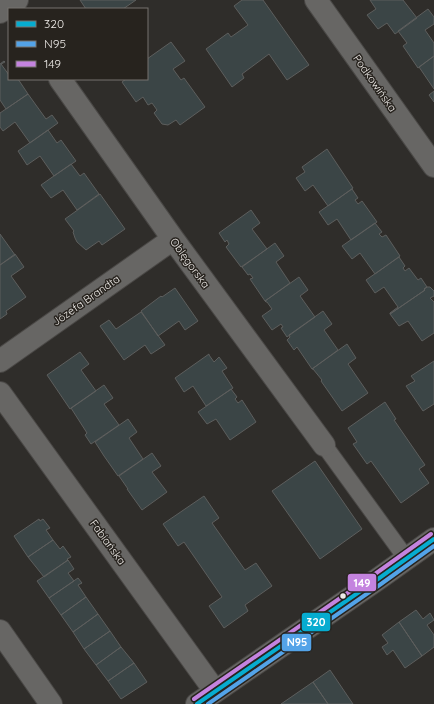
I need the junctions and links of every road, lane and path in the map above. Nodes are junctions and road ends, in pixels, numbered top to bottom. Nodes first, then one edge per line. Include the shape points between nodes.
1 (316, 0) edge
2 (61, 80) edge
3 (432, 161) edge
4 (173, 239) junction
5 (0, 361) edge
6 (0, 393) edge
7 (324, 445) joint
8 (434, 539) edge
9 (406, 558) junction
10 (0, 631) edge
11 (215, 691) junction
12 (51, 704) edge
13 (197, 704) edge

1 - 3 street, Podkowińska
2 - 4 street, Oblęgorska
4 - 5 street, Józefa Brandta
4 - 7 street, Oblęgorska
6 - 11 street, Fabiańska
7 - 9 street
8 - 9 street
9 - 11 street
10 - 12 street
11 - 13 street

